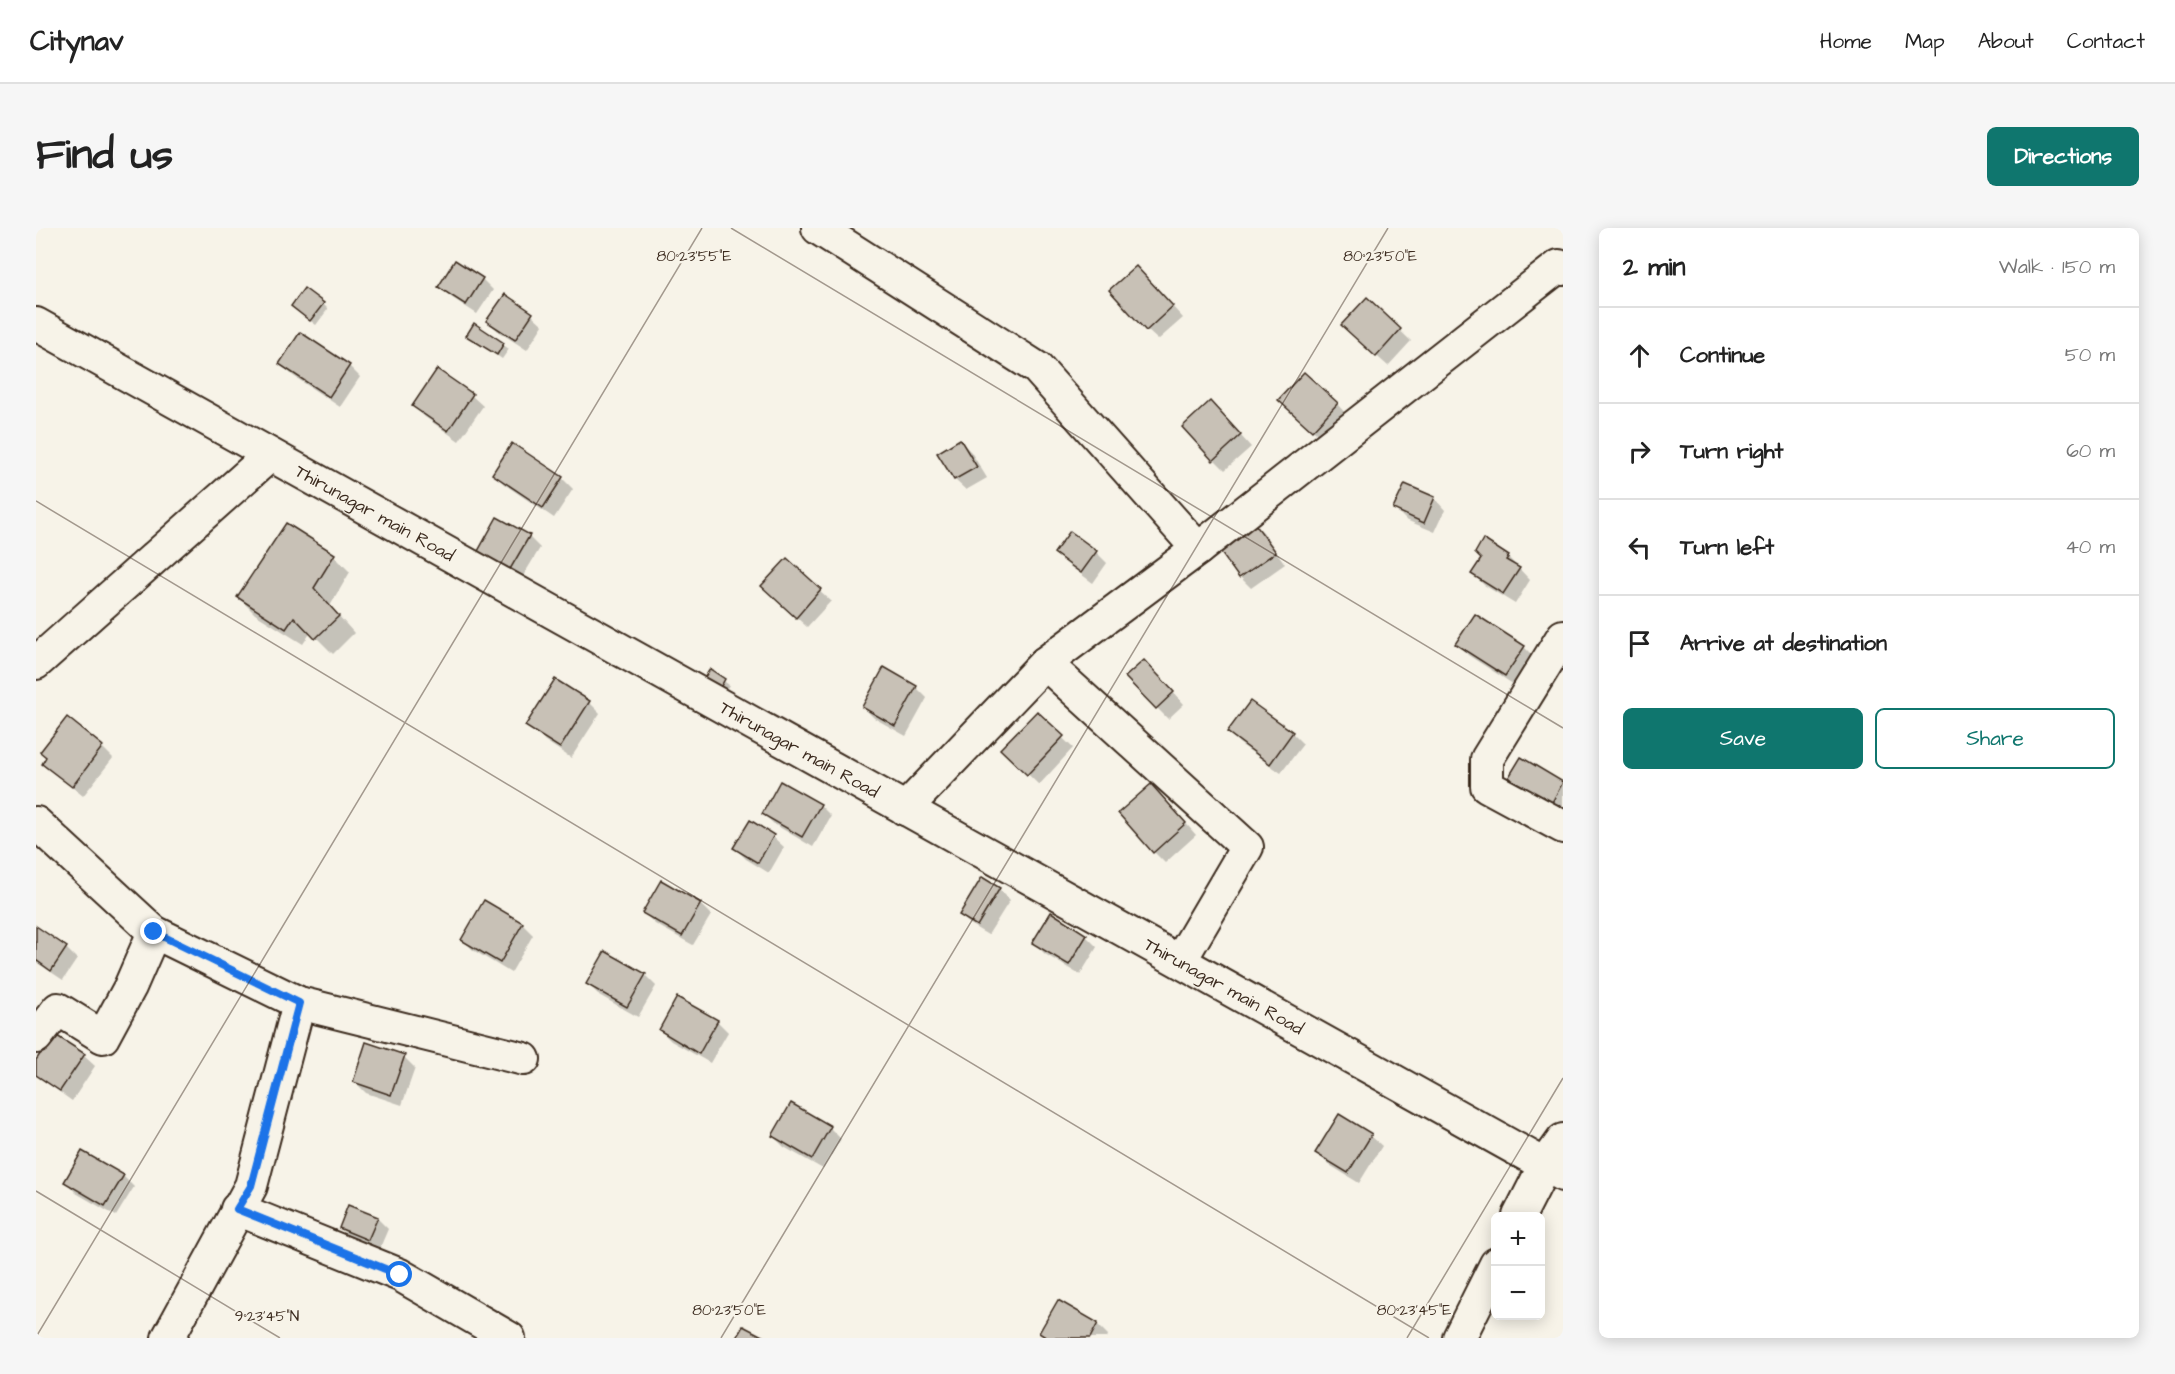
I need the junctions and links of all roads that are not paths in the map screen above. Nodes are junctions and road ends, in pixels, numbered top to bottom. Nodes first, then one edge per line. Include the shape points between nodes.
1 (818, 228) edge
2 (1563, 268) edge
3 (36, 324) edge
4 (270, 455) junction
5 (1198, 549) junction
6 (1563, 636) edge
7 (36, 663) edge
8 (1045, 663) junction
9 (905, 809) junction
10 (36, 823) edge
11 (1563, 827) edge
12 (154, 932) junction
13 (1180, 961) junction
14 (299, 1003) junction
15 (36, 1037) edge
16 (524, 1059) dead end
17 (1563, 1140) edge
18 (1554, 1170) edge
19 (237, 1209) junction
20 (1522, 1212) edge
21 (1495, 1266) edge
22 (168, 1338) edge
23 (508, 1338) edge
24 (1459, 1338) edge

1 - 5 street via 1037,368
2 - 5 street via 1559,266
3 - 4 street, Thirunagar main Road
4 - 7 street
4 - 9 street, Thirunagar main Road
5 - 8 street
6 - 11 street via 1487,759 1487,786
8 - 9 street
8 - 13 street via 1247,847
9 - 13 street, Thirunagar main Road
10 - 12 street
12 - 14 street
12 - 15 street via 103,1037 58,1009
13 - 18 street, Thirunagar main Road
14 - 16 street
14 - 19 street via 251,1186
17 - 18 street
18 - 20 street
19 - 22 street
19 - 23 street via 400,1275
21 - 24 street

